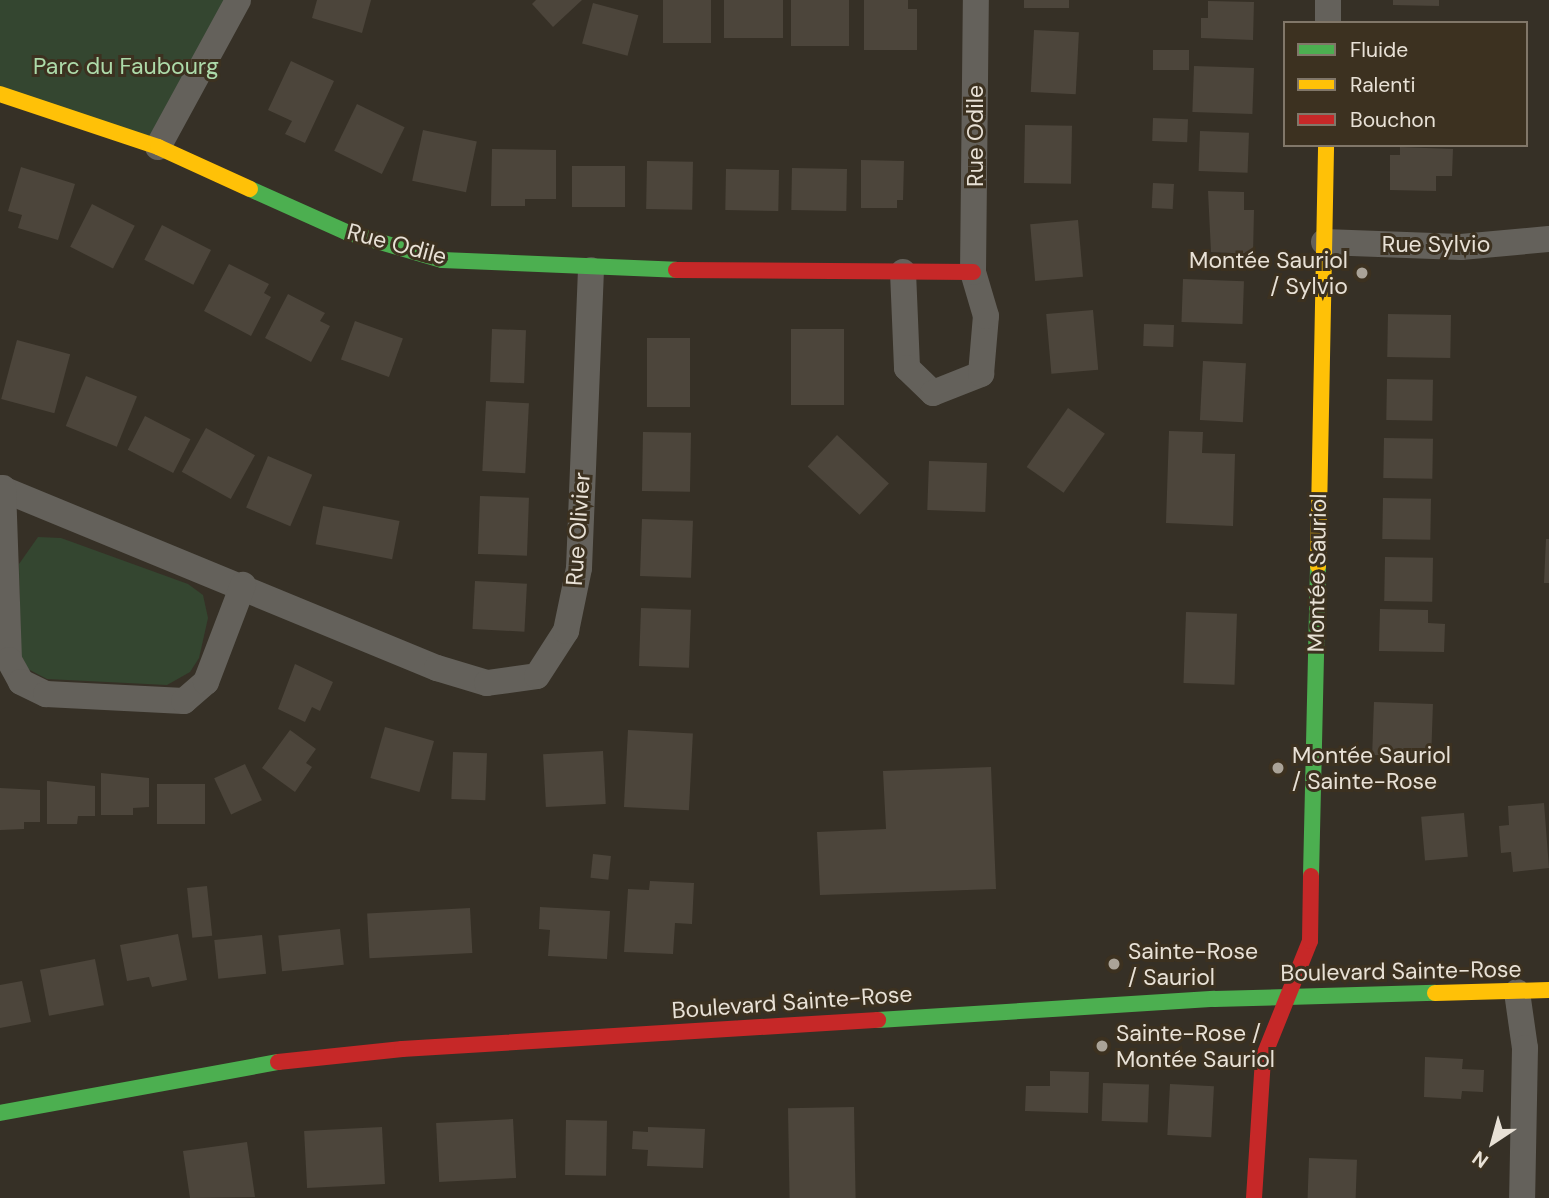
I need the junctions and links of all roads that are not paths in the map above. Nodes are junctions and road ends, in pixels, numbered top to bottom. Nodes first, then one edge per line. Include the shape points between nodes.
1 (238, 0) edge
2 (976, 0) edge
3 (1328, 0) edge
4 (1328, 21) edge
5 (0, 94) edge
6 (158, 147) junction
7 (1325, 147) edge
8 (1549, 239) edge
9 (1324, 242) junction
10 (591, 270) junction
11 (903, 272) junction
12 (973, 272) junction
13 (2, 488) edge
14 (243, 584) junction
15 (1549, 990) edge
16 (1517, 992) junction
17 (1289, 996) junction
18 (43, 1107) junction
19 (0, 1113) edge
20 (0, 1125) edge
21 (1254, 1198) edge
22 (1522, 1198) edge

1 - 6 street
2 - 12 street, Rue Odile
3 - 4 street
5 - 6 street, Rue Odile
6 - 10 street, Rue Odile via 346,232 442,260
7 - 9 street, Montée Sauriol
8 - 9 street, Rue Sylvio via 1461,247
9 - 17 street, Montée Sauriol via 1310,941
10 - 11 street, Rue Odile
10 - 14 street, Rue Olivier via 579,568 566,631 537,676 487,683 437,668
11 - 12 street, Rue Odile
11 - 12 street, Rue Odile via 907,368 933,393 981,373 986,316
13 - 14 street, Rue Olivier
13 - 14 street, Rue Olivier via 9,660 21,682 46,694 184,701 206,682
15 - 16 street, Boulevard Sainte-Rose
16 - 17 street, Boulevard Sainte-Rose
16 - 22 street via 1525,1048
17 - 18 street, Boulevard Sainte-Rose via 329,1055 192,1074
17 - 21 street, Montée Sauriol via 1263,1058
18 - 19 street, Boulevard Sainte-Rose
18 - 20 street, Boulevard Sainte-Rose

